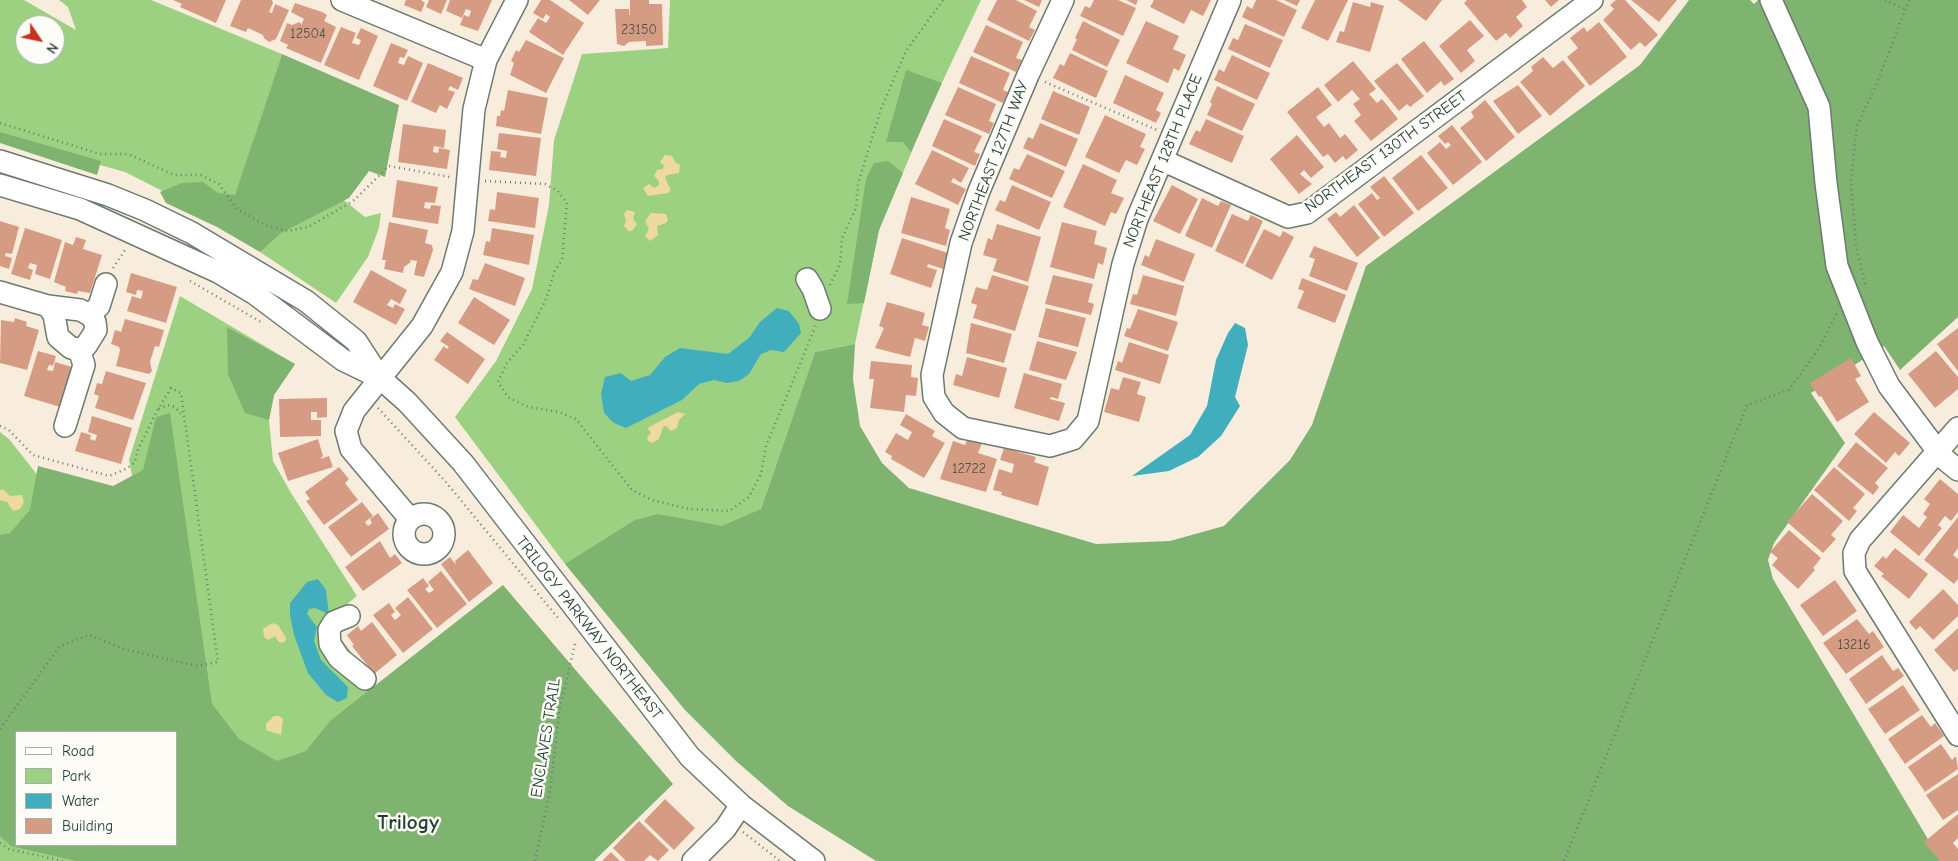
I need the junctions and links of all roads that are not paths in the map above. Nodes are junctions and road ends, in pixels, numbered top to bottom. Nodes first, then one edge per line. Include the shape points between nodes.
1 (342, 0) edge
2 (517, 0) edge
3 (1063, 0) edge
4 (1230, 0) edge
5 (1592, 0) edge
6 (1771, 0) edge
7 (486, 60) junction
8 (1162, 160) junction
9 (0, 161) edge
10 (0, 185) edge
11 (807, 279) dead end
12 (106, 284) road end
13 (0, 292) edge
14 (48, 306) junction
15 (820, 309) road end
16 (90, 315) junction
17 (79, 349) junction
18 (380, 378) junction
19 (65, 426) dead end
20 (1958, 428) edge
21 (1072, 439) joint
22 (1938, 452) junction
23 (1958, 470) edge
24 (410, 519) dead end
25 (349, 616) dead end
26 (365, 679) dead end
27 (1958, 735) edge
28 (741, 805) junction
29 (693, 861) edge
30 (814, 861) edge

1 - 7 street
2 - 7 street
3 - 21 street, NORTHEAST 127TH WAY via 979,191 961,244 932,375 934,397 944,413 964,428 1050,446
4 - 8 street, NORTHEAST 128TH PLACE
5 - 8 street, NORTHEAST 130TH STREET via 1308,213
6 - 22 street via 1819,107 1837,266 1867,342 1889,386
7 - 18 street via 474,109 463,231 452,272 422,326
8 - 21 street, NORTHEAST 128TH PLACE via 1136,219 1123,264 1088,421
9 - 18 street, TRILOGY PARKWAY NORTHEAST via 108,195 200,238 313,307 356,341
10 - 18 street, TRILOGY PARKWAY NORTHEAST via 80,209 218,272 255,294 343,360
11 - 15 street
12 - 16 street via 99,306
13 - 14 street
14 - 16 street via 80,310
14 - 17 street via 54,315 58,337 71,348
16 - 17 street via 96,330 86,346
17 - 19 street via 84,365
18 - 24 street via 348,421 348,441 351,449
18 - 28 street, TRILOGY PARKWAY NORTHEAST via 407,402 463,463 690,757
20 - 22 street
22 - 23 street
22 - 27 street via 1860,540 1854,554 1855,571
25 - 26 street via 334,622 329,630 330,644 339,658
28 - 29 street via 725,829
28 - 30 street, TRILOGY PARKWAY NORTHEAST

